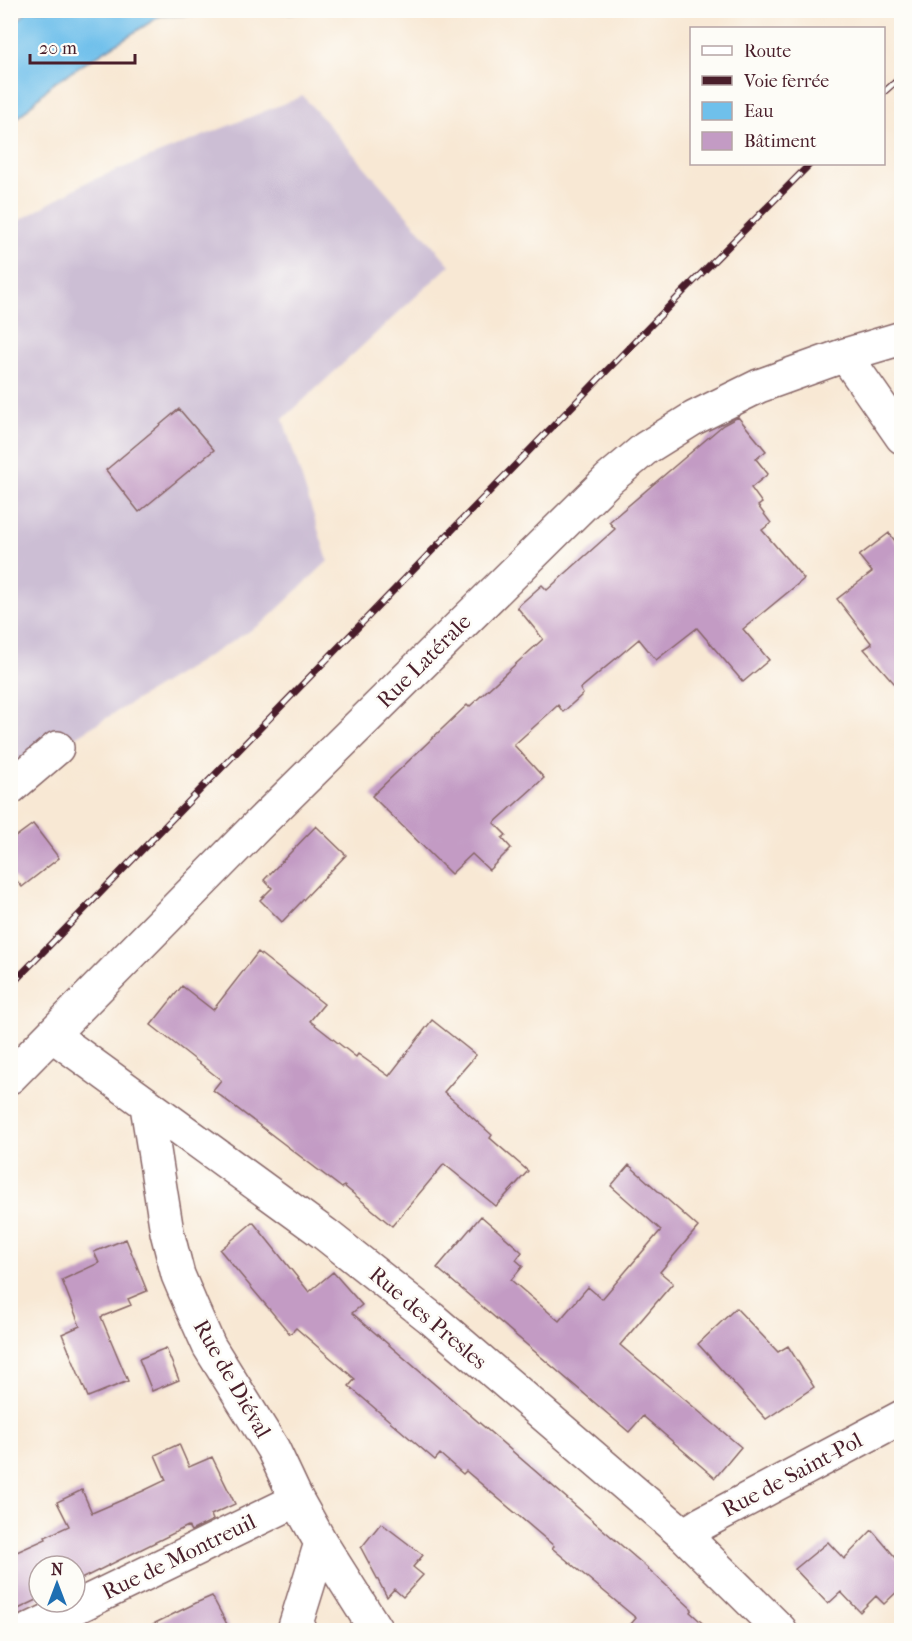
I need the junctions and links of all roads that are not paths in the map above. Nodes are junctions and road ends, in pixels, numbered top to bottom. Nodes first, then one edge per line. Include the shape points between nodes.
1 (902, 338) edge
2 (845, 355) junction
3 (902, 436) edge
4 (57, 748) dead end
5 (10, 788) edge
6 (52, 1035) junction
7 (10, 1077) edge
8 (147, 1106) junction
9 (902, 1417) edge
10 (297, 1500) junction
11 (684, 1535) junction
12 (321, 1543) junction
13 (29, 1630) edge
14 (294, 1630) edge
15 (376, 1630) edge
16 (780, 1630) edge

1 - 2 street, Rue Latérale
2 - 3 street
2 - 6 street, Rue Latérale via 759,386 694,418 646,448 609,479 255,827
4 - 5 street
6 - 7 street, Rue Latérale
6 - 8 street, Rue des Presles
8 - 10 street, Rue de Diéval via 167,1232 178,1275 209,1346 273,1449
8 - 11 street, Rue des Presles via 325,1234 431,1318
9 - 11 street, Rue de Saint-Pol
10 - 12 street, Rue de Diéval
10 - 13 street, Rue de Montreuil
11 - 16 street, Rue des Presles
12 - 14 street
12 - 15 street, Rue de Diéval

